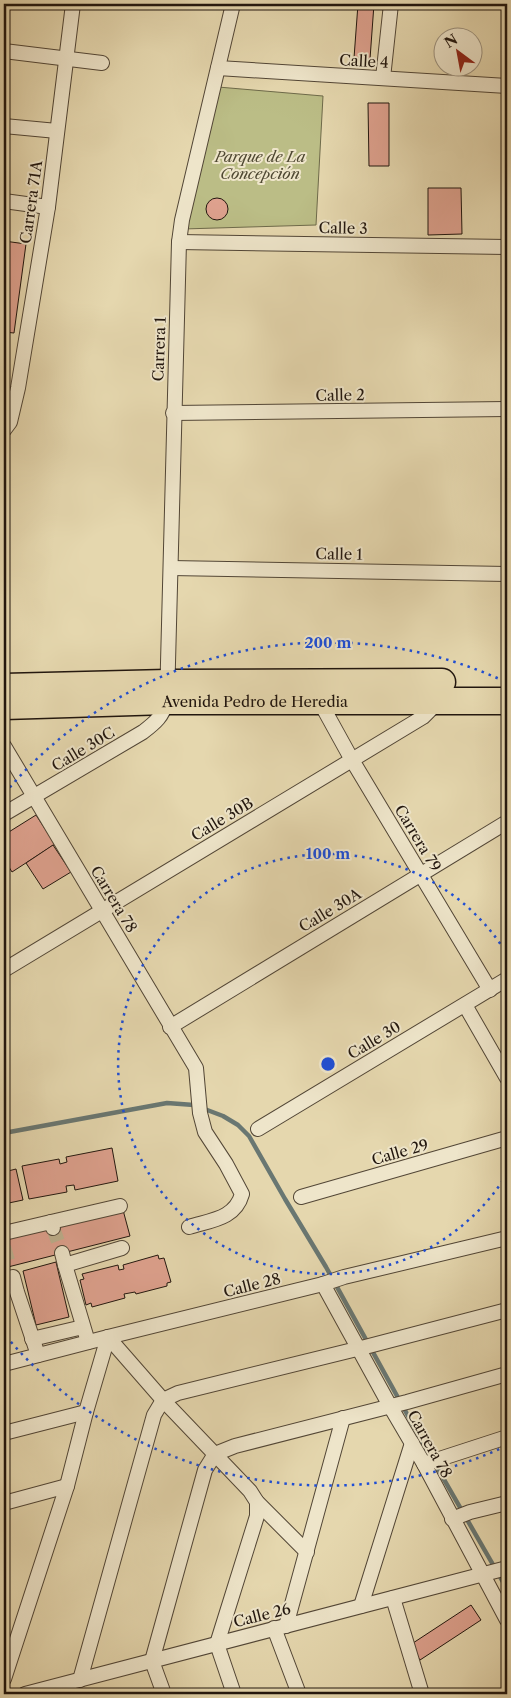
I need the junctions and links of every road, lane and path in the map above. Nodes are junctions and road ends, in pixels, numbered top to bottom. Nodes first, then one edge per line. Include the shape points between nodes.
1 (73, 4) edge
2 (233, 4) edge
3 (391, 4) edge
4 (4, 51) edge
5 (66, 59) junction
6 (102, 63) dead end
7 (218, 68) junction
8 (383, 78) junction
9 (507, 86) edge
10 (4, 126) edge
11 (57, 131) junction
12 (4, 201) edge
13 (48, 207) junction
14 (179, 242) junction
15 (507, 247) edge
16 (507, 409) edge
17 (173, 414) junction
18 (4, 430) edge
19 (171, 568) junction
20 (507, 574) edge
21 (507, 683) edge
22 (4, 687) edge
23 (434, 691) junction
24 (167, 692) junction
25 (507, 701) edge
26 (320, 702) junction
27 (4, 706) edge
28 (4, 746) edge
29 (352, 760) junction
30 (34, 797) junction
31 (4, 814) edge
32 (507, 822) edge
33 (420, 874) junction
34 (101, 910) junction
35 (4, 970) edge
36 (507, 979) edge
37 (490, 990) junction
38 (465, 1005) junction
39 (170, 1027) junction
40 (507, 1078) edge
41 (258, 1129) dead end
42 (507, 1138) edge
43 (301, 1197) dead end
44 (120, 1206) dead end
45 (189, 1227) dead end
46 (4, 1233) edge
47 (507, 1238) edge
48 (122, 1248) dead end
49 (9, 1275) tunnel mouth
50 (325, 1283) junction
51 (507, 1310) edge
52 (83, 1327) junction
53 (108, 1337) junction
54 (32, 1339) junction
55 (88, 1342) junction
56 (368, 1347) junction
57 (38, 1355) junction
58 (4, 1364) edge
59 (507, 1374) edge
60 (163, 1400) junction
61 (398, 1404) junction
62 (86, 1412) junction
63 (343, 1418) junction
64 (4, 1434) edge
65 (507, 1437) edge
66 (412, 1443) junction
67 (215, 1454) junction
68 (431, 1462) junction
69 (66, 1486) junction
70 (257, 1502) junction
71 (4, 1503) edge
72 (507, 1503) edge
73 (460, 1516) junction
74 (306, 1552) junction
75 (496, 1571) edge
76 (393, 1598) junction
77 (361, 1606) junction
78 (507, 1620) edge
79 (280, 1627) junction
80 (217, 1644) junction
81 (152, 1661) junction
82 (4, 1679) edge
83 (80, 1680) junction
84 (60, 1690) edge
85 (25, 1694) edge
86 (164, 1694) edge
87 (234, 1694) edge
88 (299, 1694) edge
89 (422, 1694) edge

1 - 5 street, Carrera 71A
2 - 7 street, Carrera 1
3 - 8 street
4 - 5 street
5 - 6 street
5 - 11 street, Carrera 71A
7 - 8 street, Calle 4
7 - 14 street, Carrera 1
8 - 9 street, Calle 4
10 - 11 street
11 - 13 street, Carrera 71A
12 - 13 street
13 - 18 street, Carrera 71A via 18,388 10,422
14 - 15 street, Calle 3
14 - 17 street, Carrera 1
16 - 17 street, Calle 2
17 - 19 street, Carrera 1
19 - 20 street, Calle 1
19 - 24 street, Carrera 1
21 - 23 highway, Avenida Pedro de Heredia
22 - 24 highway, Avenida Pedro de Heredia
23 - 24 highway, Avenida Pedro de Heredia
23 - 25 highway, Avenida Pedro de Heredia
23 - 26 highway, Avenida Pedro de Heredia
23 - 29 street, Calle 30B via 432,707 423,717
24 - 26 highway, Avenida Pedro de Heredia
24 - 27 highway, Avenida Pedro de Heredia
24 - 30 street, Calle 30C via 163,713 155,723
26 - 29 street, Carrera 79
28 - 30 street, Carrera 78
29 - 33 street, Carrera 79
29 - 34 street, Calle 30B
30 - 31 street, Calle 30C
30 - 34 street, Carrera 78
32 - 33 street, Calle 30A
33 - 37 street, Carrera 79
33 - 39 street, Calle 30A
34 - 35 street, Calle 30B
34 - 39 street, Carrera 78
36 - 37 street, Calle 30
37 - 38 street, Calle 30
38 - 40 street
38 - 41 street, Calle 30
39 - 45 street, Carrera 78 via 197,1072 199,1109 205,1132 242,1194 231,1213
42 - 43 street, Calle 29
44 - 46 street via 52,1225
47 - 50 street, Calle 28
48 - 52 street via 64,1259
49 - 54 street
50 - 53 street, Calle 28
50 - 56 street, Carrera 78
51 - 56 street
52 - 54 street
52 - 55 street
53 - 55 street, Calle 28
53 - 60 street
53 - 62 street
54 - 57 street
55 - 57 street, Calle 28
56 - 60 street via 178,1393
56 - 61 street, Carrera 78
57 - 58 street, Calle 28
59 - 61 street
60 - 67 street
60 - 83 street via 154,1415
61 - 63 street
61 - 66 street, Carrera 78
62 - 64 street
62 - 69 street
63 - 67 street
63 - 74 street
65 - 68 street
66 - 68 street, Carrera 78
66 - 77 street
67 - 70 street
67 - 81 street via 205,1470
68 - 73 street, Carrera 78
69 - 71 street
69 - 82 street
70 - 74 street
70 - 80 street via 256,1516
72 - 73 street
73 - 75 street, Carrera 78
74 - 79 street
75 - 76 street, Calle 26
75 - 78 street, Carrera 78
76 - 77 street, Calle 26
76 - 89 street
77 - 79 street, Calle 26
79 - 80 street, Calle 26
79 - 88 street
80 - 81 street, Calle 26
80 - 87 street
81 - 83 street, Calle 26
81 - 86 street
83 - 84 street, Calle 26
84 - 85 street, Calle 26

